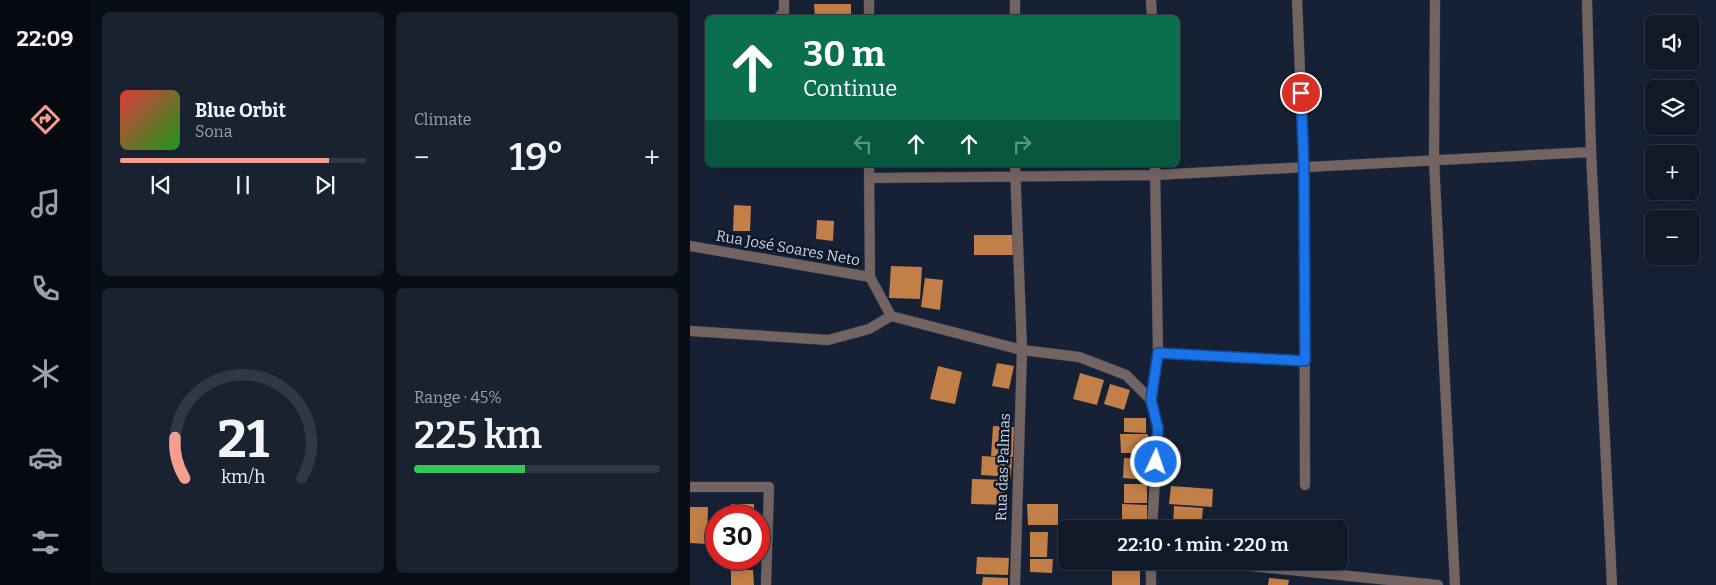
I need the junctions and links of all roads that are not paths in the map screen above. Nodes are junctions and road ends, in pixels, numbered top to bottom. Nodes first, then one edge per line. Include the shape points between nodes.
1 (784, 0) edge
2 (869, 0) edge
3 (1015, 0) edge
4 (1151, 0) edge
5 (1297, 0) edge
6 (1435, 0) edge
7 (1587, 0) edge
8 (781, 15) edge
9 (869, 15) edge
10 (1015, 15) edge
11 (1152, 15) edge
12 (1591, 152) junction
13 (1434, 160) junction
14 (869, 167) edge
15 (1015, 167) edge
16 (1304, 167) junction
17 (1155, 170) edge
18 (1015, 177) junction
19 (869, 178) junction
20 (690, 246) edge
21 (870, 277) junction
22 (891, 316) junction
23 (690, 331) edge
24 (1022, 350) junction
25 (1158, 353) junction
26 (1305, 361) junction
27 (1151, 400) junction
28 (1305, 485) dead end
29 (690, 487) edge
30 (1153, 520) edge
31 (1151, 570) edge
32 (1290, 570) edge
33 (766, 585) edge
34 (1015, 585) edge
35 (1151, 585) edge
36 (1438, 585) edge
37 (1455, 585) edge
38 (1612, 585) edge

1 - 8 street
2 - 9 street
3 - 10 street
4 - 11 street
5 - 16 street
6 - 13 street
7 - 12 street
12 - 13 street
12 - 38 street
13 - 16 street
13 - 37 street
14 - 19 street
15 - 18 street, Rua das Palmas
16 - 17 street
16 - 26 street
17 - 18 street
17 - 25 street
18 - 19 street
18 - 24 street, Rua das Palmas
19 - 21 street
20 - 21 street, Rua José Soares Neto
21 - 22 street, Rua José Soares Neto
22 - 23 street via 870,329 828,340
22 - 24 street
24 - 27 street via 1079,356 1126,375
24 - 34 street, Rua das Palmas
25 - 26 street
25 - 27 street
26 - 28 street
27 - 30 street via 1158,428
29 - 33 street via 769,487
31 - 35 street
32 - 36 street

